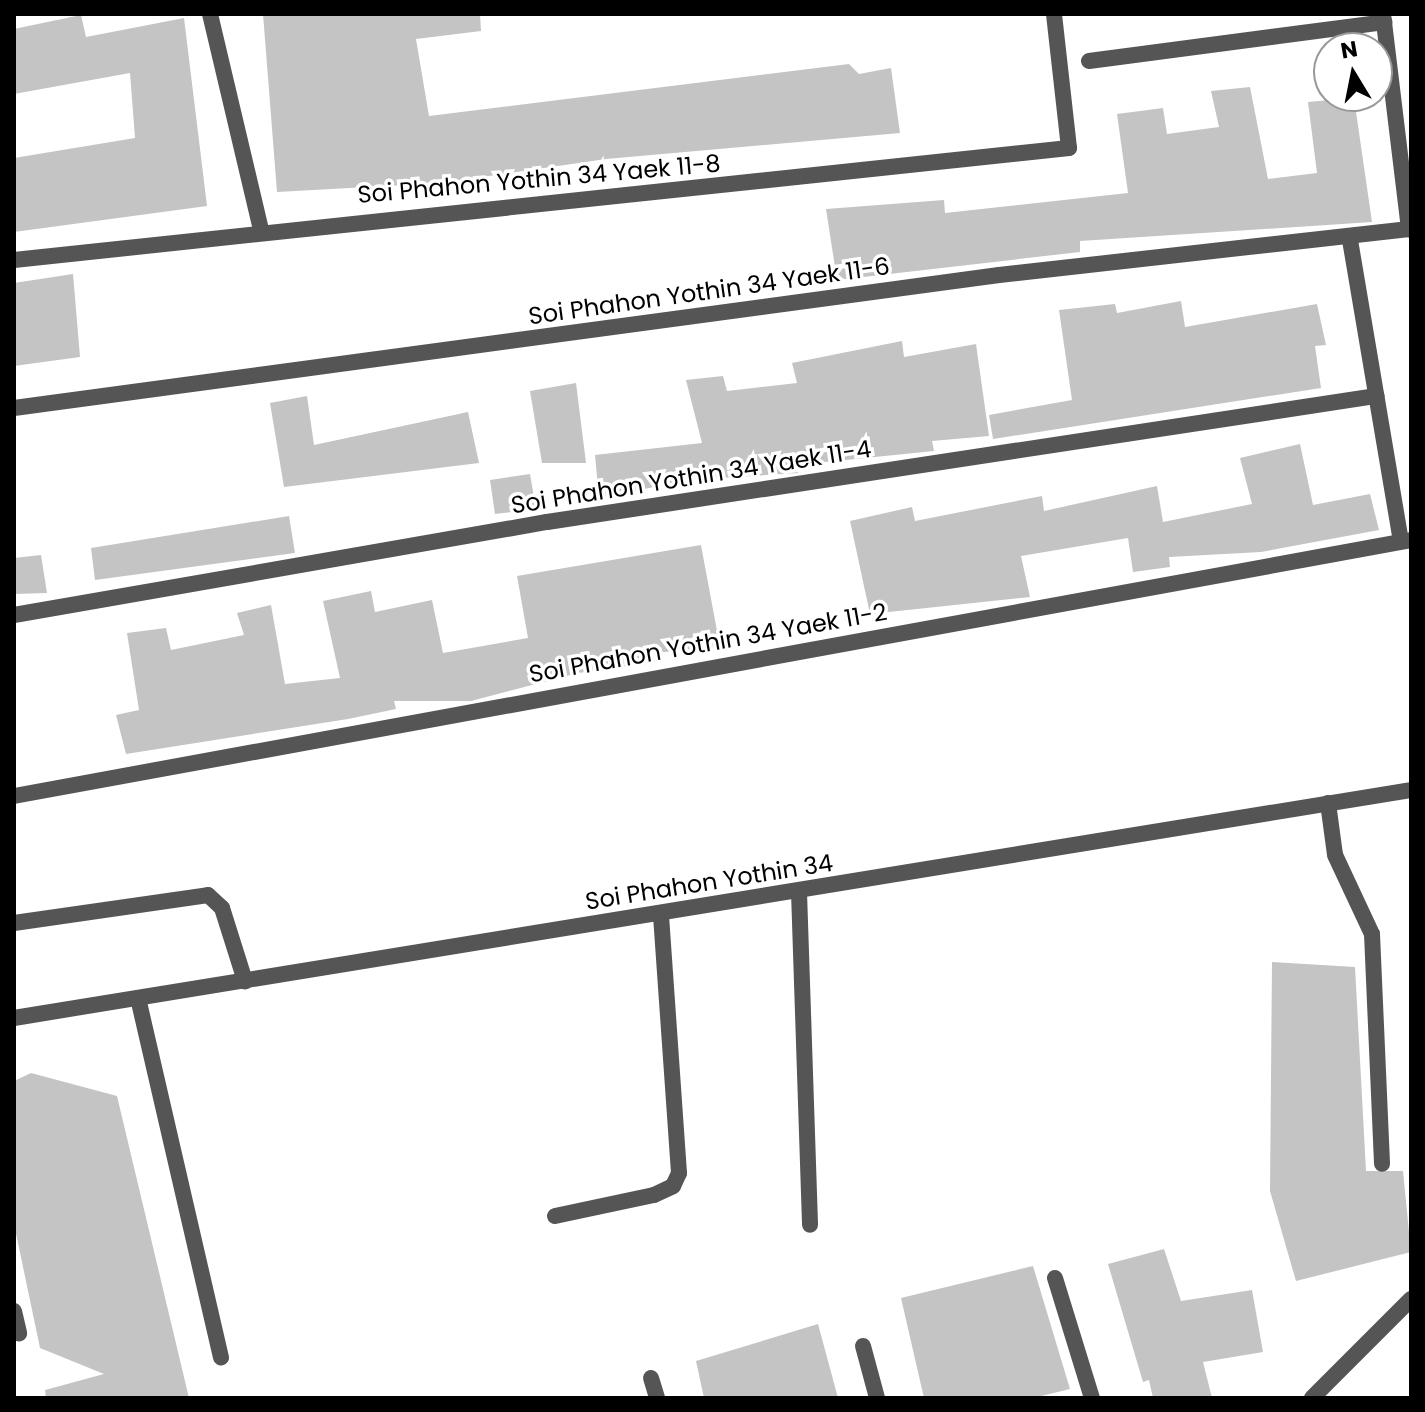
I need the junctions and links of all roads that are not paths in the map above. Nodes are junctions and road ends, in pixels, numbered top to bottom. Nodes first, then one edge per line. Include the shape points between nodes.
1 (210, 14) edge
2 (1054, 14) edge
3 (1384, 18) edge
4 (1089, 61) dead end
5 (261, 229) junction
6 (1410, 229) edge
7 (1350, 240) junction
8 (14, 260) edge
9 (1376, 396) junction
10 (14, 408) edge
11 (1406, 540) edge
12 (14, 615) edge
13 (1411, 790) edge
14 (14, 796) edge
15 (1328, 803) junction
16 (799, 892) junction
17 (661, 915) junction
18 (14, 923) edge
19 (245, 981) junction
20 (138, 998) junction
21 (14, 1018) edge
22 (1382, 1164) dead end
23 (555, 1216) dead end
24 (810, 1225) dead end
25 (1055, 1278) dead end
26 (1411, 1299) edge
27 (14, 1311) edge
28 (19, 1333) dead end
29 (863, 1346) dead end
30 (221, 1358) dead end
31 (651, 1378) dead end
32 (657, 1398) edge
33 (877, 1398) edge
34 (1092, 1398) edge
35 (1312, 1398) edge

1 - 5 street
2 - 5 street, Soi Phahon Yothin 34 Yaek 11-8 via 1069,148
3 - 4 street
3 - 6 street
5 - 8 street, Soi Phahon Yothin 34 Yaek 11-8
6 - 7 street, Soi Phahon Yothin 34 Yaek 11-6
7 - 9 street
7 - 10 street, Soi Phahon Yothin 34 Yaek 11-6 via 999,275
9 - 11 street
9 - 12 street, Soi Phahon Yothin 34 Yaek 11-4 via 547,522
11 - 14 street, Soi Phahon Yothin 34 Yaek 11-2
13 - 15 street, Soi Phahon Yothin 34
15 - 16 street, Soi Phahon Yothin 34
15 - 22 street via 1335,855 1372,934
16 - 17 street, Soi Phahon Yothin 34
16 - 24 street
17 - 19 street, Soi Phahon Yothin 34
17 - 23 street via 679,1173 673,1186 654,1195
18 - 19 street via 208,895 222,908
19 - 20 street, Soi Phahon Yothin 34
20 - 21 street, Soi Phahon Yothin 34
20 - 30 street
25 - 34 street
26 - 35 street
27 - 28 street
29 - 33 street
31 - 32 street

